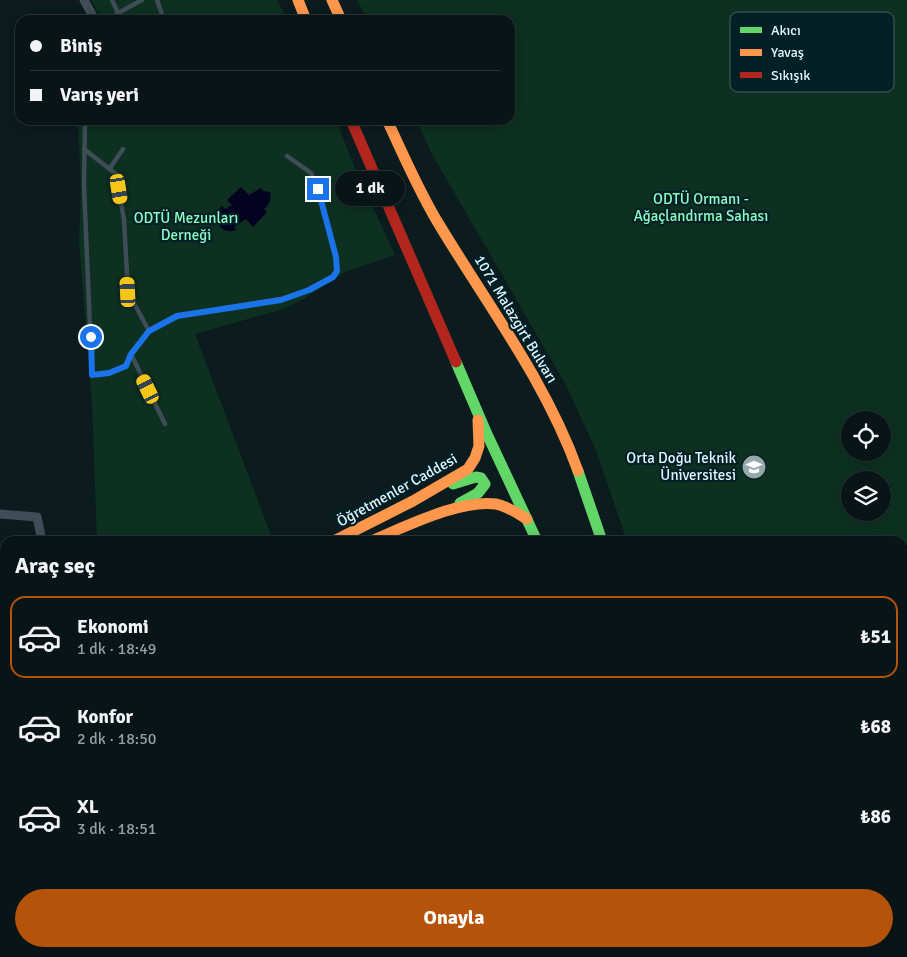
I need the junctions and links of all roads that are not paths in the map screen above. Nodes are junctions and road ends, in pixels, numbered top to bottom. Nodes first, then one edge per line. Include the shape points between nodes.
1 (84, 0) edge
2 (112, 0) edge
3 (142, 0) edge
4 (157, 0) edge
5 (298, 0) edge
6 (332, 0) edge
7 (118, 13) junction
8 (92, 15) edge
9 (116, 15) edge
10 (162, 15) edge
11 (304, 15) edge
12 (339, 15) edge
13 (85, 125) edge
14 (353, 125) edge
15 (389, 125) edge
16 (84, 149) junction
17 (123, 149) dead end
18 (287, 156) dead end
19 (110, 168) junction
20 (149, 331) junction
21 (131, 354) junction
22 (475, 405) junction
23 (164, 424) dead end
24 (424, 495) junction
25 (0, 514) edge
26 (435, 516) junction
27 (527, 519) junction
28 (41, 536) edge
29 (344, 536) edge
30 (385, 536) edge
31 (535, 536) edge
32 (600, 536) edge

1 - 8 street
2 - 7 lane
3 - 7 lane
4 - 10 lane
5 - 11 main road
6 - 12 main road
7 - 9 lane
13 - 16 lane
14 - 22 main road
15 - 32 main road, 1071 Malazgirt Bulvarı via 425,201 544,393 587,492
16 - 19 lane
16 - 21 lane via 92,375 126,366
17 - 19 lane
18 - 20 lane via 311,173 318,189 336,257 337,271 333,277 281,300 177,316
19 - 20 lane via 116,174 124,220 128,292
20 - 21 lane
21 - 23 lane
22 - 24 main road, Öğretmenler Caddesi via 480,433 475,461 459,475
22 - 27 main road
24 - 26 main road via 476,477 486,484 480,492
24 - 29 main road, Öğretmenler Caddesi
25 - 28 street via 38,517
26 - 27 main road via 479,503 495,503
26 - 30 main road
27 - 31 main road

